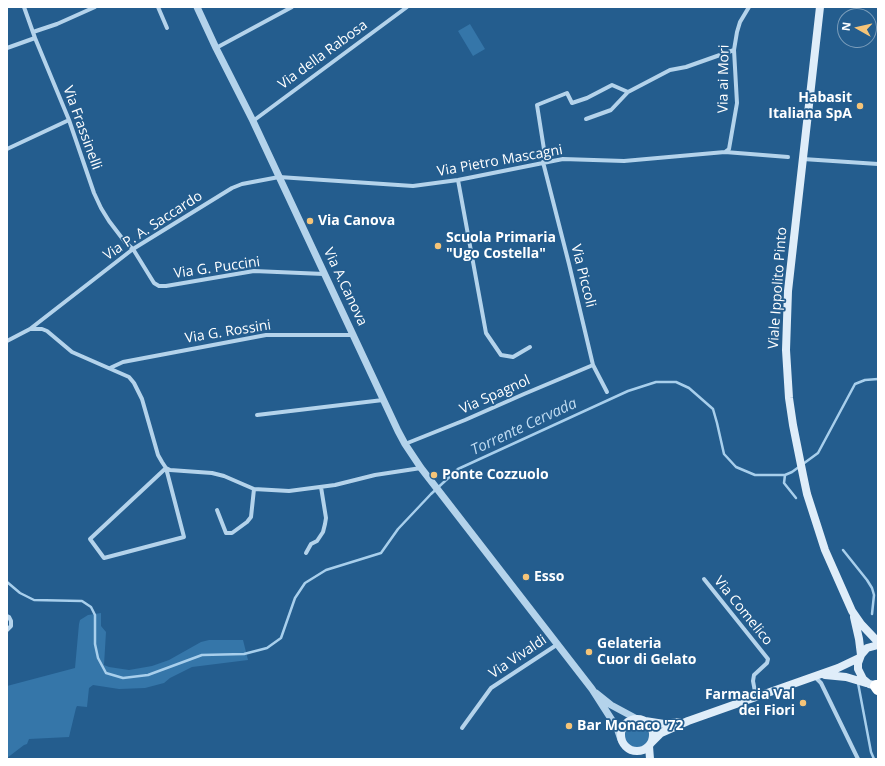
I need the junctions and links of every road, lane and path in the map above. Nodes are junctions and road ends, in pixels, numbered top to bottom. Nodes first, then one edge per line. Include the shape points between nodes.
1 (24, 7) edge
2 (95, 7) edge
3 (158, 7) edge
4 (197, 7) edge
5 (292, 7) edge
6 (407, 7) edge
7 (749, 7) edge
8 (820, 7) edge
9 (167, 28) dead end
10 (33, 32) junction
11 (35, 38) junction
12 (7, 48) edge
13 (216, 48) junction
14 (734, 50) junction
15 (628, 92) junction
16 (586, 119) dead end
17 (69, 120) junction
18 (253, 121) junction
19 (7, 149) edge
20 (725, 152) junction
21 (788, 157) dead end
22 (802, 159) junction
23 (545, 162) junction
24 (878, 164) edge
25 (279, 178) junction
26 (458, 180) junction
27 (133, 249) junction
28 (324, 274) junction
29 (30, 329) junction
30 (353, 335) junction
31 (7, 341) edge
32 (530, 347) dead end
33 (593, 365) junction
34 (110, 368) junction
35 (607, 392) dead end
36 (383, 400) junction
37 (257, 415) dead end
38 (405, 444) junction
39 (166, 468) junction
40 (422, 468) junction
41 (321, 487) junction
42 (254, 489) junction
43 (217, 510) dead end
44 (306, 553) dead end
45 (704, 579) dead end
46 (852, 611) junction
47 (7, 616) edge
48 (7, 630) edge
49 (878, 643) edge
50 (558, 644) junction
51 (860, 657) junction
52 (814, 676) junction
53 (875, 686) edge
54 (592, 690) junction
55 (756, 697) junction
56 (636, 719) junction
57 (645, 721) junction
58 (688, 721) junction
59 (462, 728) dead end
60 (621, 740) junction
61 (650, 745) junction
62 (630, 750) junction
63 (639, 759) edge
64 (650, 759) edge
65 (858, 759) edge

1 - 10 street, Via Frassinelli
2 - 10 street
3 - 9 street
4 - 13 street, Via A.Canova
5 - 13 street
6 - 18 street, Via della Rabosa
7 - 14 street, Via ai Mori via 740,22
8 - 22 main road, Viale Ippolito Pinto
10 - 11 street, Via Frassinelli
11 - 12 street
11 - 17 street, Via Frassinelli
13 - 18 street, Via A.Canova
14 - 15 street via 670,70
14 - 20 street, Via ai Mori via 737,103 729,149
15 - 16 street via 611,110
15 - 23 street, Via Piccoli via 612,85 572,103 567,93 537,105
17 - 19 street
17 - 27 street, Via Frassinelli via 101,208
18 - 25 street, Via A.Canova
20 - 21 street, Via Pietro Mascagni
20 - 23 street, Via Pietro Mascagni via 624,161 576,158
22 - 24 street
22 - 46 main road, Viale Ippolito Pinto via 787,318 789,398 807,494 825,550
23 - 26 street, Via Pietro Mascagni
23 - 33 street, Via Piccoli
25 - 26 street, Via Pietro Mascagni via 405,186
25 - 27 street, Via P. A. Saccardo via 232,188
25 - 28 street, Via A.Canova
26 - 32 street via 486,332 501,354 513,357
27 - 28 street, Via G. Puccini via 154,283 159,286 254,271
27 - 29 street, Via P. A. Saccardo
28 - 30 street, Via A.Canova
29 - 31 street, Via P. A. Saccardo
29 - 34 street via 44,329 72,352
30 - 34 street, Via G. Rossini via 266,335 123,362
30 - 36 street, Via A.Canova
33 - 35 street, Via Piccoli
33 - 38 street, Via Spagnol
34 - 39 street via 126,375 134,383 145,409 158,454
36 - 37 street
36 - 38 street, Via A.Canova
38 - 40 street, Via A.Canova
39 - 39 street via 184,538 104,558 90,539
39 - 42 street via 216,474
40 - 41 street
40 - 50 street, Via A.Canova
41 - 42 street via 288,491
41 - 44 street via 325,524 323,532
42 - 43 street via 251,517 232,533 226,533
45 - 55 street, Via Comelico via 768,659 752,681
46 - 49 main road, Viale Ippolito Pinto
46 - 51 main road, Viale Ippolito Pinto via 859,639
47 - 48 street via 11,621 11,626
49 - 51 main road via 867,648
50 - 54 street, Via A.Canova
50 - 59 street, Via Vivaldi via 491,688
51 - 52 main road
51 - 53 main road, Viale Ippolito Pinto via 860,675
52 - 53 main road via 837,675
52 - 55 main road
52 - 65 street via 821,683
54 - 56 street via 611,705
54 - 60 street via 617,728
55 - 58 main road
56 - 57 main road
56 - 60 main road via 627,722 621,730
57 - 58 main road via 664,724
57 - 61 main road via 652,728
58 - 61 main road via 661,732
60 - 62 main road
61 - 62 main road via 639,752
61 - 64 main road
62 - 63 main road

